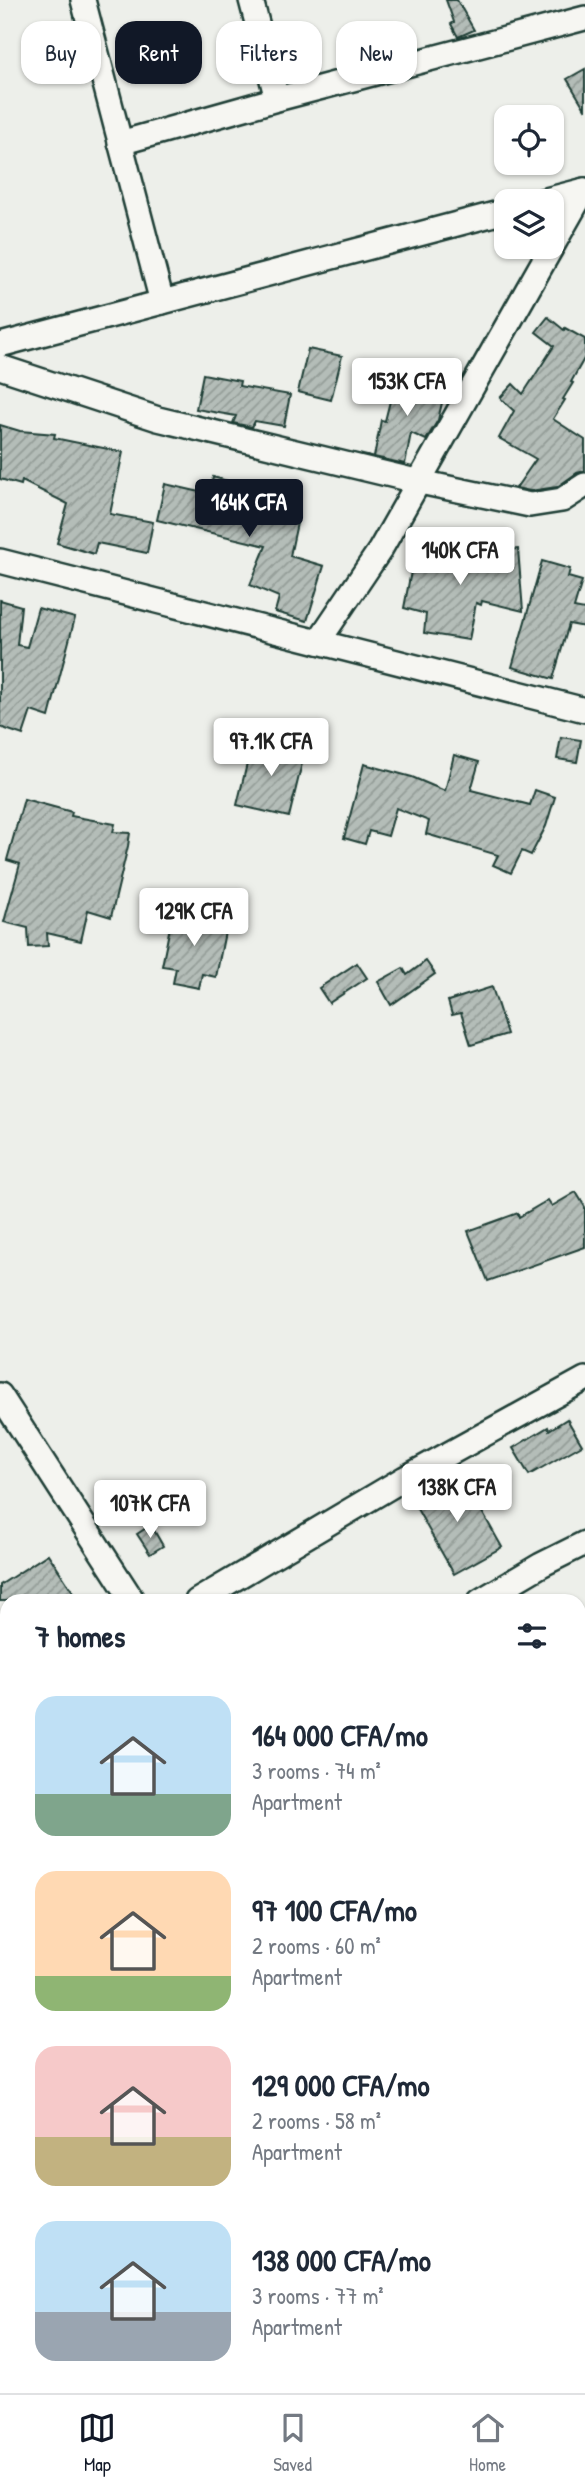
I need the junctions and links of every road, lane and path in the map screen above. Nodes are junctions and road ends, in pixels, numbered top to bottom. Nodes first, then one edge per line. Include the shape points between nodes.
1 (83, 0) edge
2 (251, 0) edge
3 (585, 18) edge
4 (277, 99) junction
5 (120, 143) junction
6 (584, 190) edge
7 (564, 195) edge
8 (494, 214) edge
9 (162, 302) junction
10 (0, 345) edge
11 (0, 367) edge
12 (420, 482) junction
13 (585, 485) edge
14 (0, 561) edge
15 (318, 642) junction
16 (585, 710) edge
17 (585, 1379) edge
18 (0, 1395) edge
19 (585, 1543) edge
20 (128, 1594) edge
21 (209, 1594) edge
22 (493, 1594) edge

1 - 5 street
2 - 4 street
3 - 4 street
4 - 5 street
5 - 9 street
6 - 7 street
6 - 12 street
8 - 9 street
9 - 10 street
11 - 12 street via 158,418
12 - 13 street via 530,505 562,500
12 - 15 street
14 - 15 street
15 - 16 street
17 - 21 street
18 - 20 street
19 - 22 street

